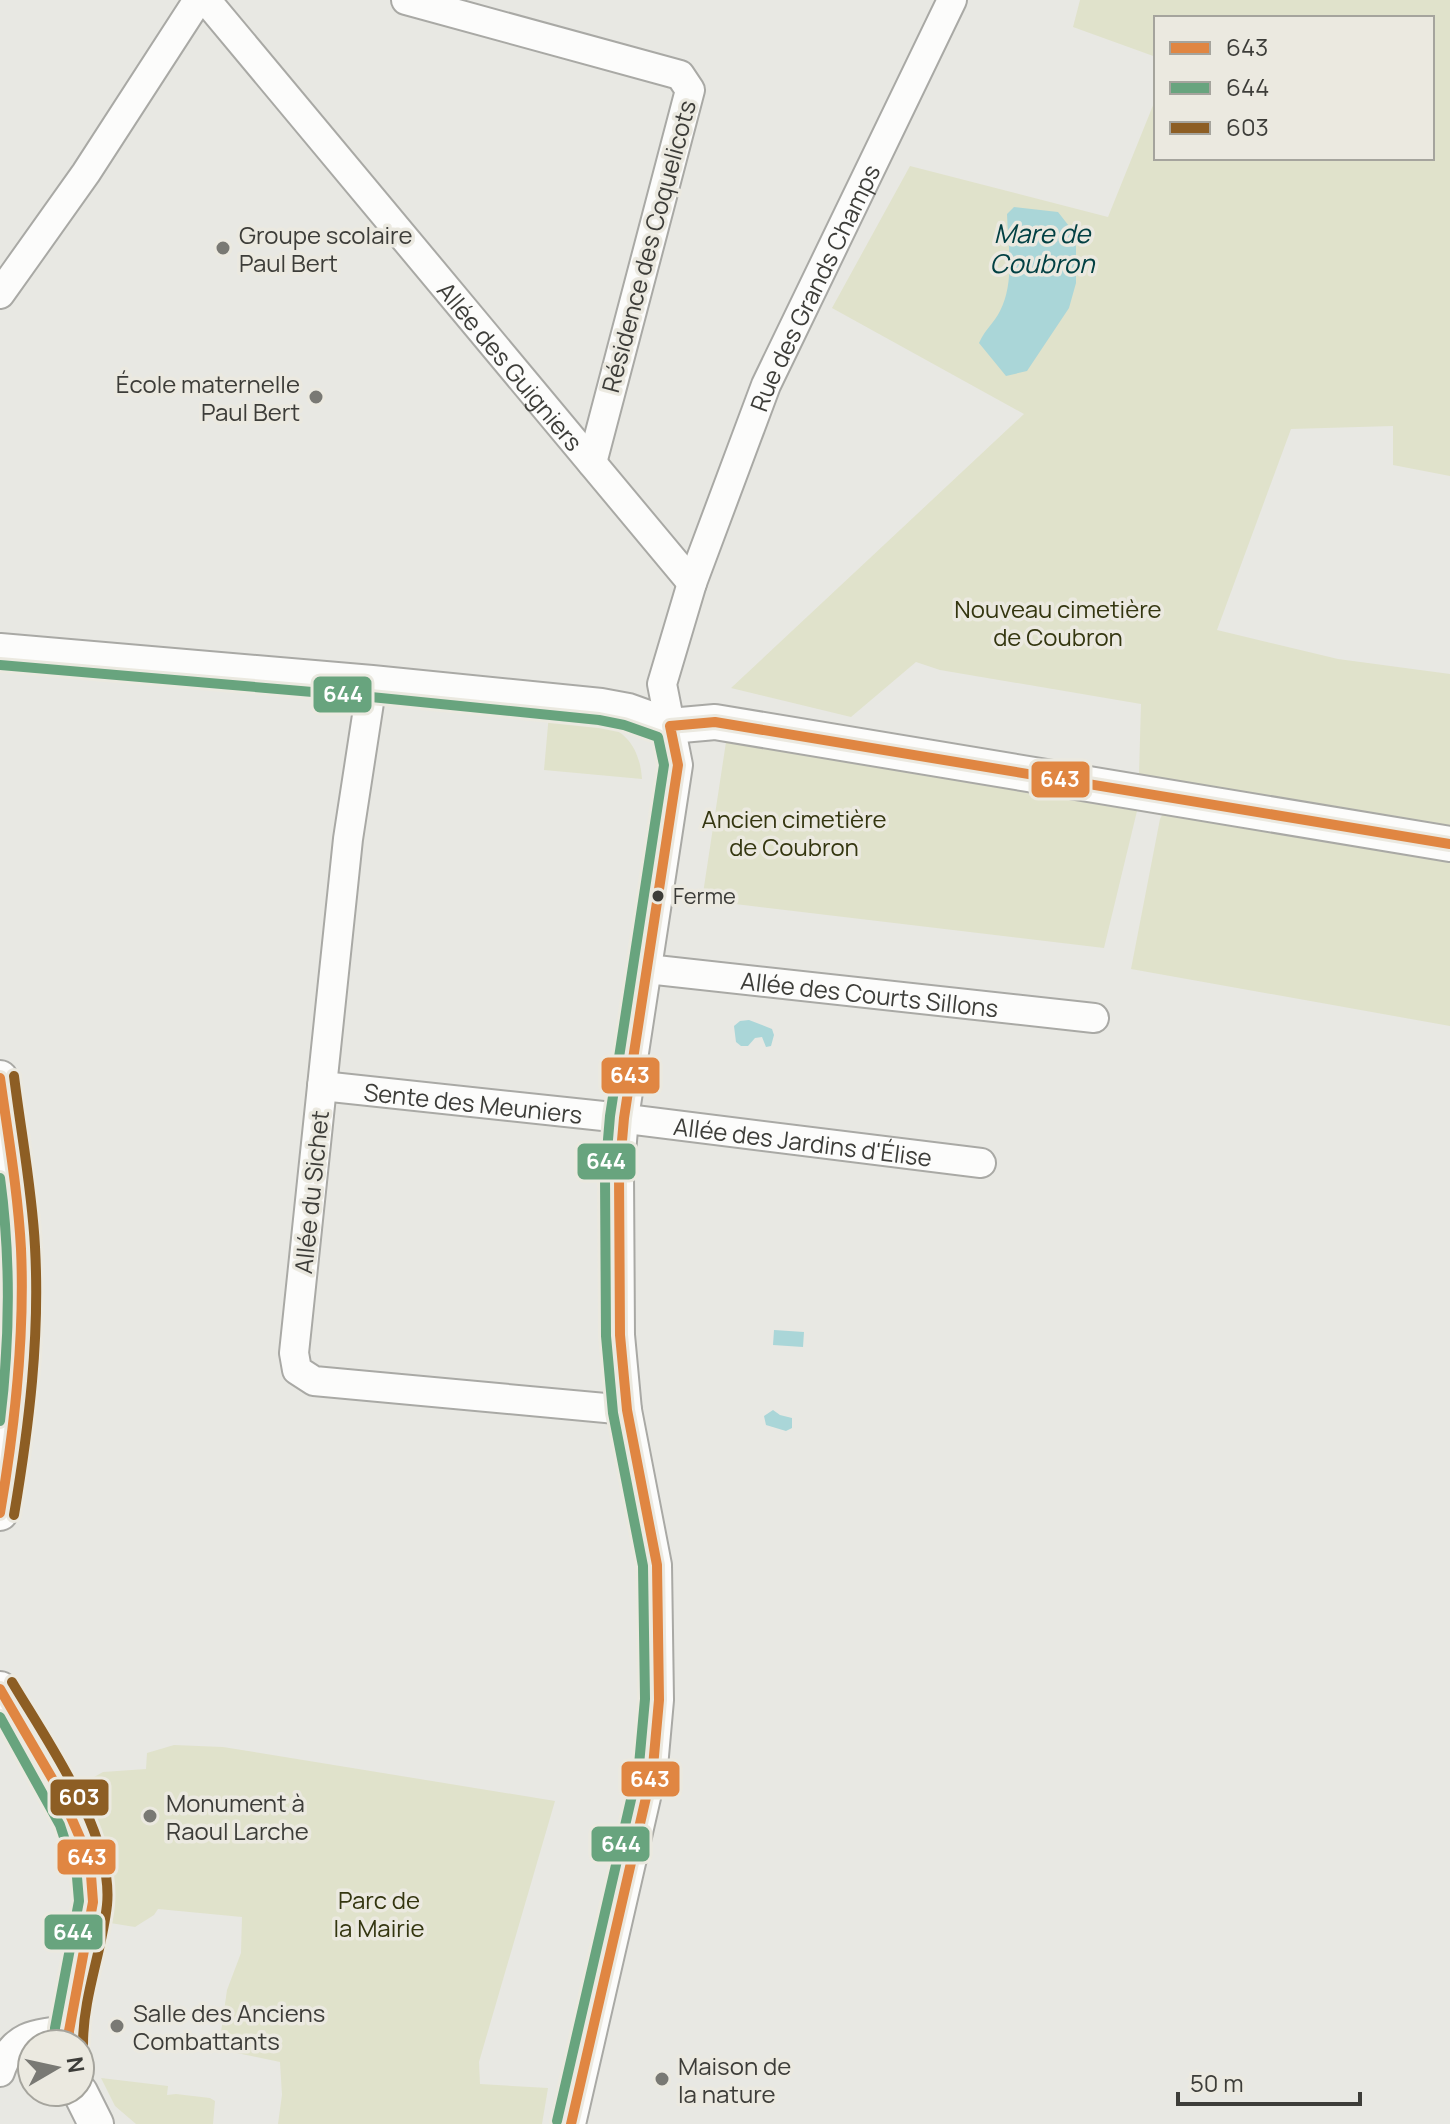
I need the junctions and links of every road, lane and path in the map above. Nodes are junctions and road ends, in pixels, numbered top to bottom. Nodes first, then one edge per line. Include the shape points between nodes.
1 (198, 0) edge
2 (206, 0) edge
3 (406, 0) edge
4 (952, 0) edge
5 (0, 294) edge
6 (592, 463) junction
7 (692, 583) junction
8 (0, 651) edge
9 (372, 683) junction
10 (670, 726) junction
11 (1450, 844) edge
12 (647, 969) junction
13 (1094, 1018) dead end
14 (0, 1078) edge
15 (322, 1086) junction
16 (624, 1118) junction
17 (981, 1163) dead end
18 (627, 1410) junction
19 (0, 1513) edge
20 (0, 1689) edge
21 (71, 2028) edge
22 (16, 2044) edge
23 (0, 2072) edge
24 (571, 2124) edge

1 - 5 street
2 - 6 street, Allée des Guigniers
3 - 6 street, Résidence des Coquelicots via 680,75 690,90
4 - 7 street, Rue des Grands Champs via 766,385
6 - 7 street, Allée des Guigniers
7 - 10 street, Rue des Grands Champs via 662,684
8 - 9 street
9 - 10 street via 601,706
9 - 15 street, Allée du Sichet via 348,839
10 - 11 street via 715,722
10 - 12 street, Rue des Grands Champs via 678,765
12 - 13 street, Allée des Courts Sillons
12 - 16 street, Rue des Grands Champs
14 - 19 street via 21,1245 22,1330 15,1435
15 - 16 street, Sente des Meuniers
15 - 18 street, Allée du Sichet via 294,1353 297,1370 314,1381
16 - 17 street, Allée des Jardins d'Élise
16 - 18 street, Rue des Grands Champs via 620,1335
18 - 24 street, Rue des Grands Champs via 657,1565 659,1700 653,1767
20 - 21 street via 77,1825 93,1881
22 - 23 street

